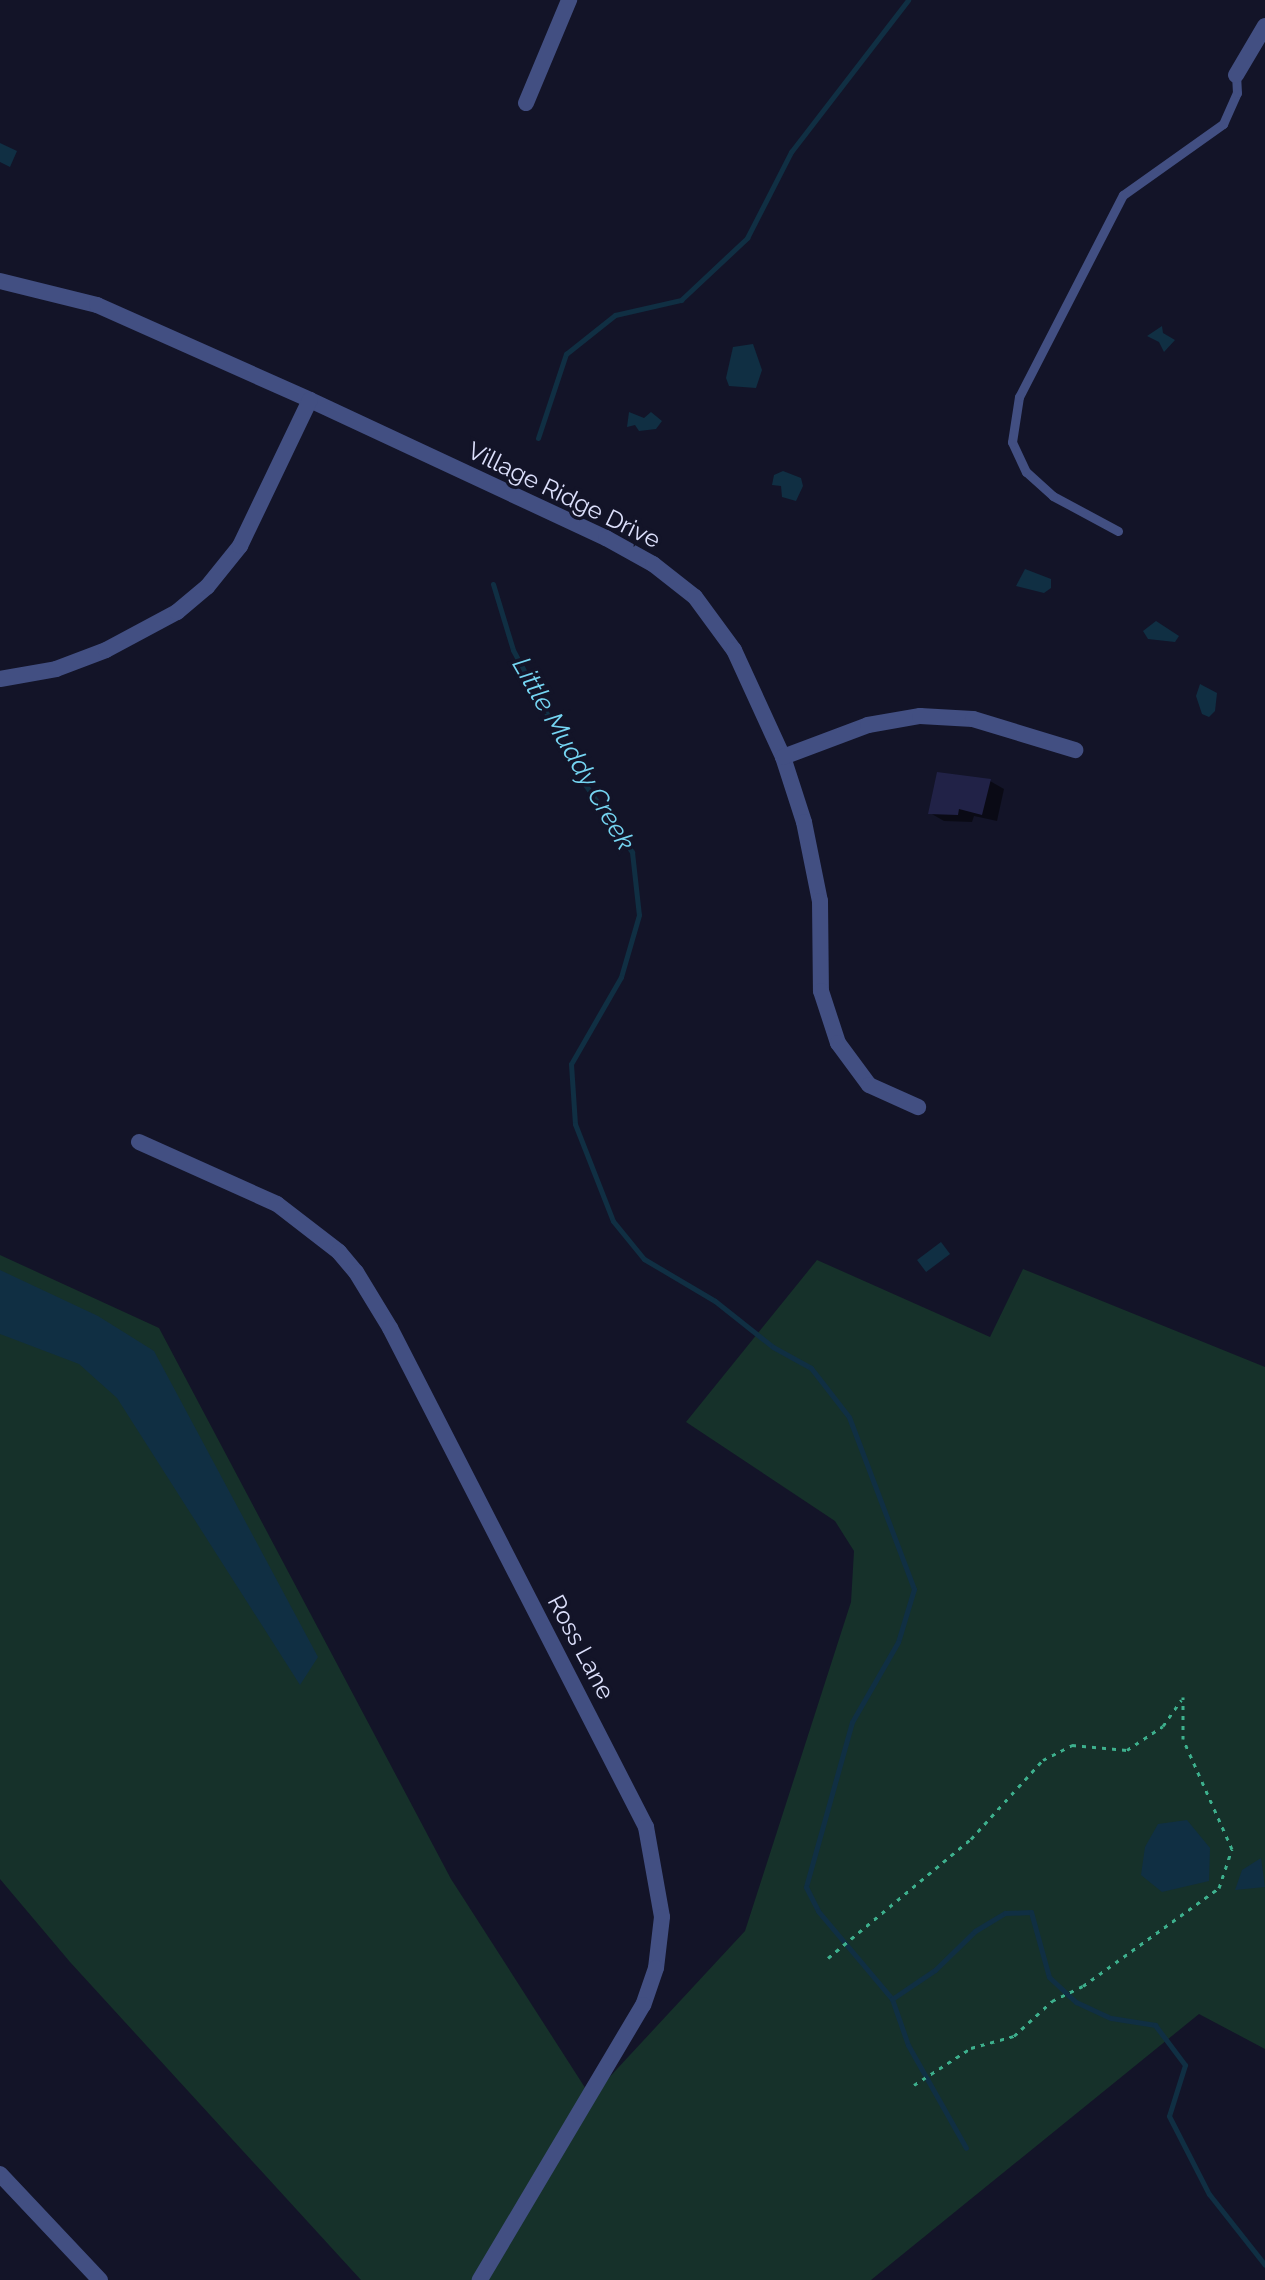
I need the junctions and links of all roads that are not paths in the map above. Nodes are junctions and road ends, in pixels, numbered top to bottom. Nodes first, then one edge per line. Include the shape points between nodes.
1 (569, 0) edge
2 (1265, 26) edge
3 (1236, 75) joint
4 (526, 103) dead end
5 (0, 281) edge
6 (310, 400) junction
7 (1118, 531) dead end
8 (0, 679) edge
9 (1075, 750) dead end
10 (783, 757) junction
11 (918, 1107) dead end
12 (139, 1142) dead end
13 (0, 2174) edge
14 (100, 2280) edge
15 (480, 2280) edge

1 - 4 street
2 - 3 street
3 - 7 lane via 1237,93 1223,124 1123,195 1019,397 1012,442 1026,472 1053,496
5 - 6 street, Village Ridge Drive via 97,305
6 - 8 street via 252,522 207,587 154,626 106,650 56,669
6 - 10 street, Village Ridge Drive via 606,538 675,580 727,638
9 - 10 street via 973,719 920,716 868,725
10 - 11 street, Village Ridge Drive via 815,861 818,951 828,1017 852,1066 869,1085
12 - 15 street, Ross Lane via 277,1204 356,1272 390,1328 646,1827 662,1917 656,1968 643,2005
13 - 14 street

